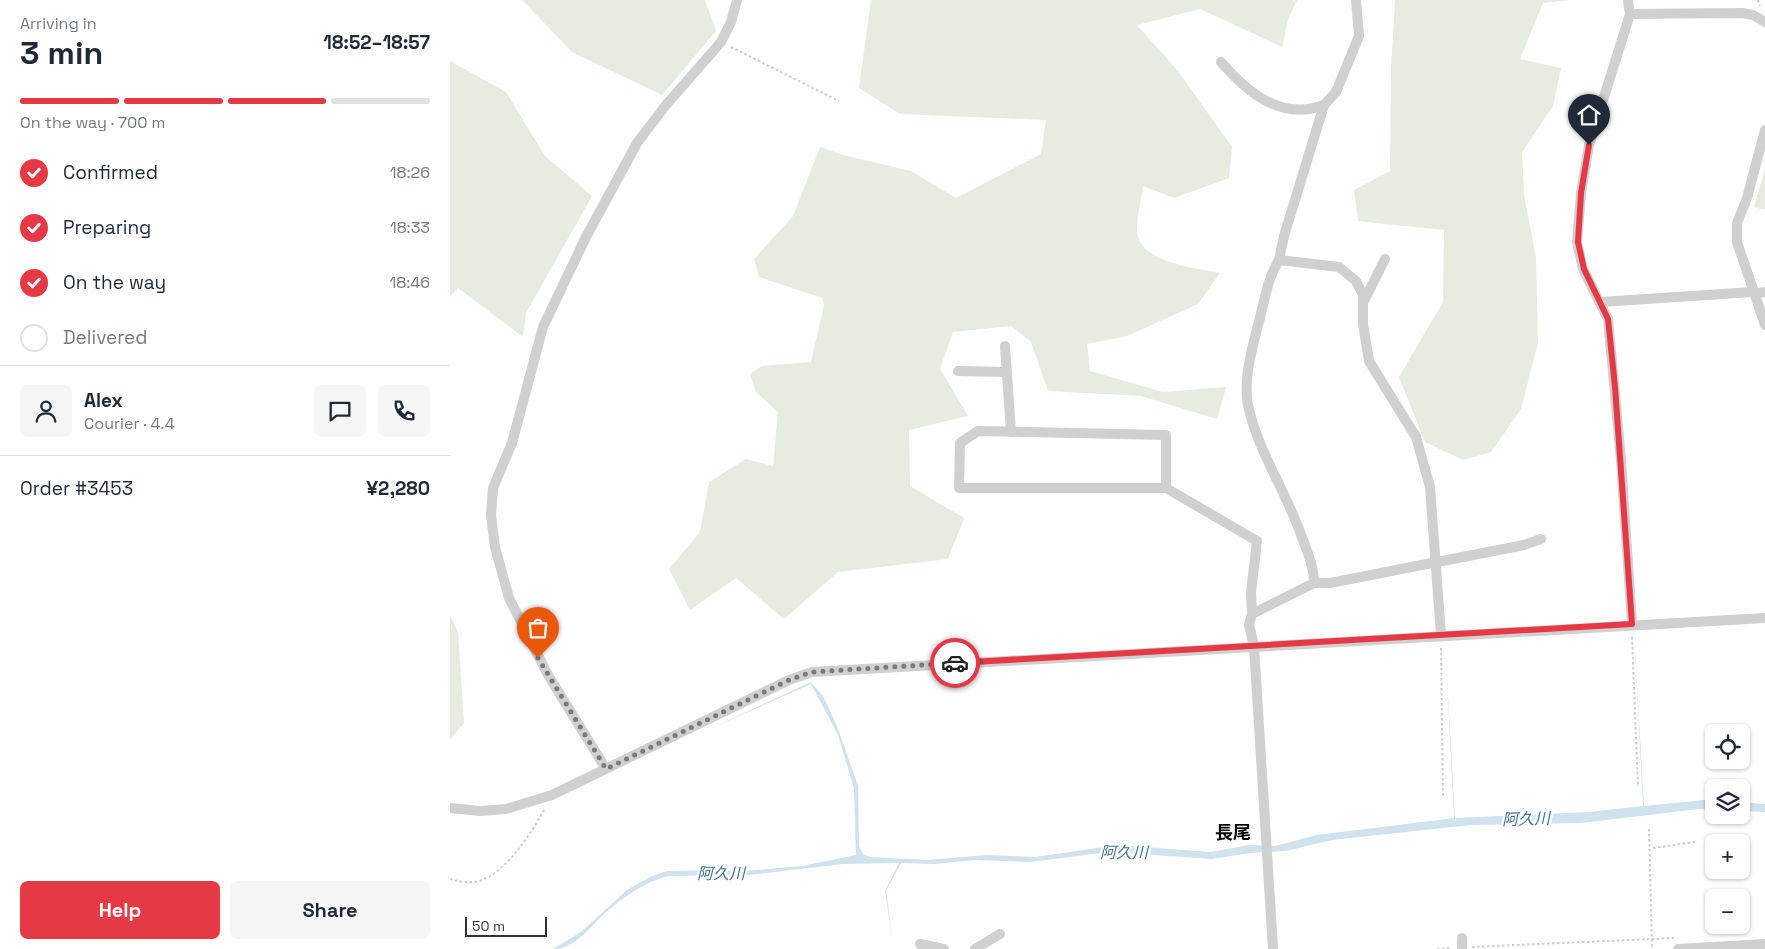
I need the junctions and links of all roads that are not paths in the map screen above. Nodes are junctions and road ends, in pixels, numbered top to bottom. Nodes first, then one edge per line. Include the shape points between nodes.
1 (737, 0) edge
2 (1356, 0) edge
3 (1628, 0) edge
4 (1630, 14) junction
5 (1765, 22) edge
6 (1221, 62) dead end
7 (1324, 105) junction
8 (1765, 130) edge
9 (1385, 259) dead end
10 (1279, 260) junction
11 (1765, 292) edge
12 (1754, 293) junction
13 (1600, 302) junction
14 (1363, 304) junction
15 (1765, 325) edge
16 (1005, 346) dead end
17 (958, 371) dead end
18 (1007, 372) junction
19 (1011, 432) junction
20 (1166, 488) junction
21 (1541, 539) dead end
22 (1436, 562) junction
23 (1314, 584) junction
24 (1252, 614) junction
25 (1765, 618) edge
26 (1632, 624) junction
27 (1441, 635) junction
28 (1254, 646) junction
29 (606, 769) junction
30 (450, 808) edge
31 (1000, 934) dead end
32 (920, 944) dead end
33 (1765, 944) edge
34 (944, 949) edge
35 (974, 949) edge
36 (1273, 949) edge
37 (1678, 949) edge

1 - 29 street via 732,22 721,42 637,143 607,195 543,327 512,444 494,488 491,515 495,547 509,598 548,675
2 - 7 street via 1359,36 1336,92
3 - 4 street
4 - 5 street via 1742,13
4 - 13 street via 1596,120 1581,193 1578,242 1584,269
6 - 7 street via 1258,98 1308,111
7 - 10 street
8 - 12 street via 1737,223 1737,242
9 - 14 street
10 - 14 street via 1339,267 1356,281
10 - 23 street via 1254,340 1248,375 1248,403 1256,431 1292,510 1314,571
11 - 12 street
12 - 13 street
12 - 15 street
13 - 26 street via 1608,319 1612,350
14 - 22 street via 1369,361 1416,437 1427,478
16 - 18 street
17 - 18 street
18 - 19 street
19 - 20 street via 1166,435
19 - 20 street via 978,431 960,443 959,488
20 - 24 street via 1257,542
21 - 22 street via 1524,546
22 - 23 street
22 - 27 street
23 - 24 street
24 - 28 street via 1249,625
25 - 26 street
26 - 27 street
27 - 28 street
28 - 29 street via 812,672 789,680
28 - 36 street
29 - 30 street via 552,795 506,809
31 - 35 street
32 - 34 street
33 - 37 street

